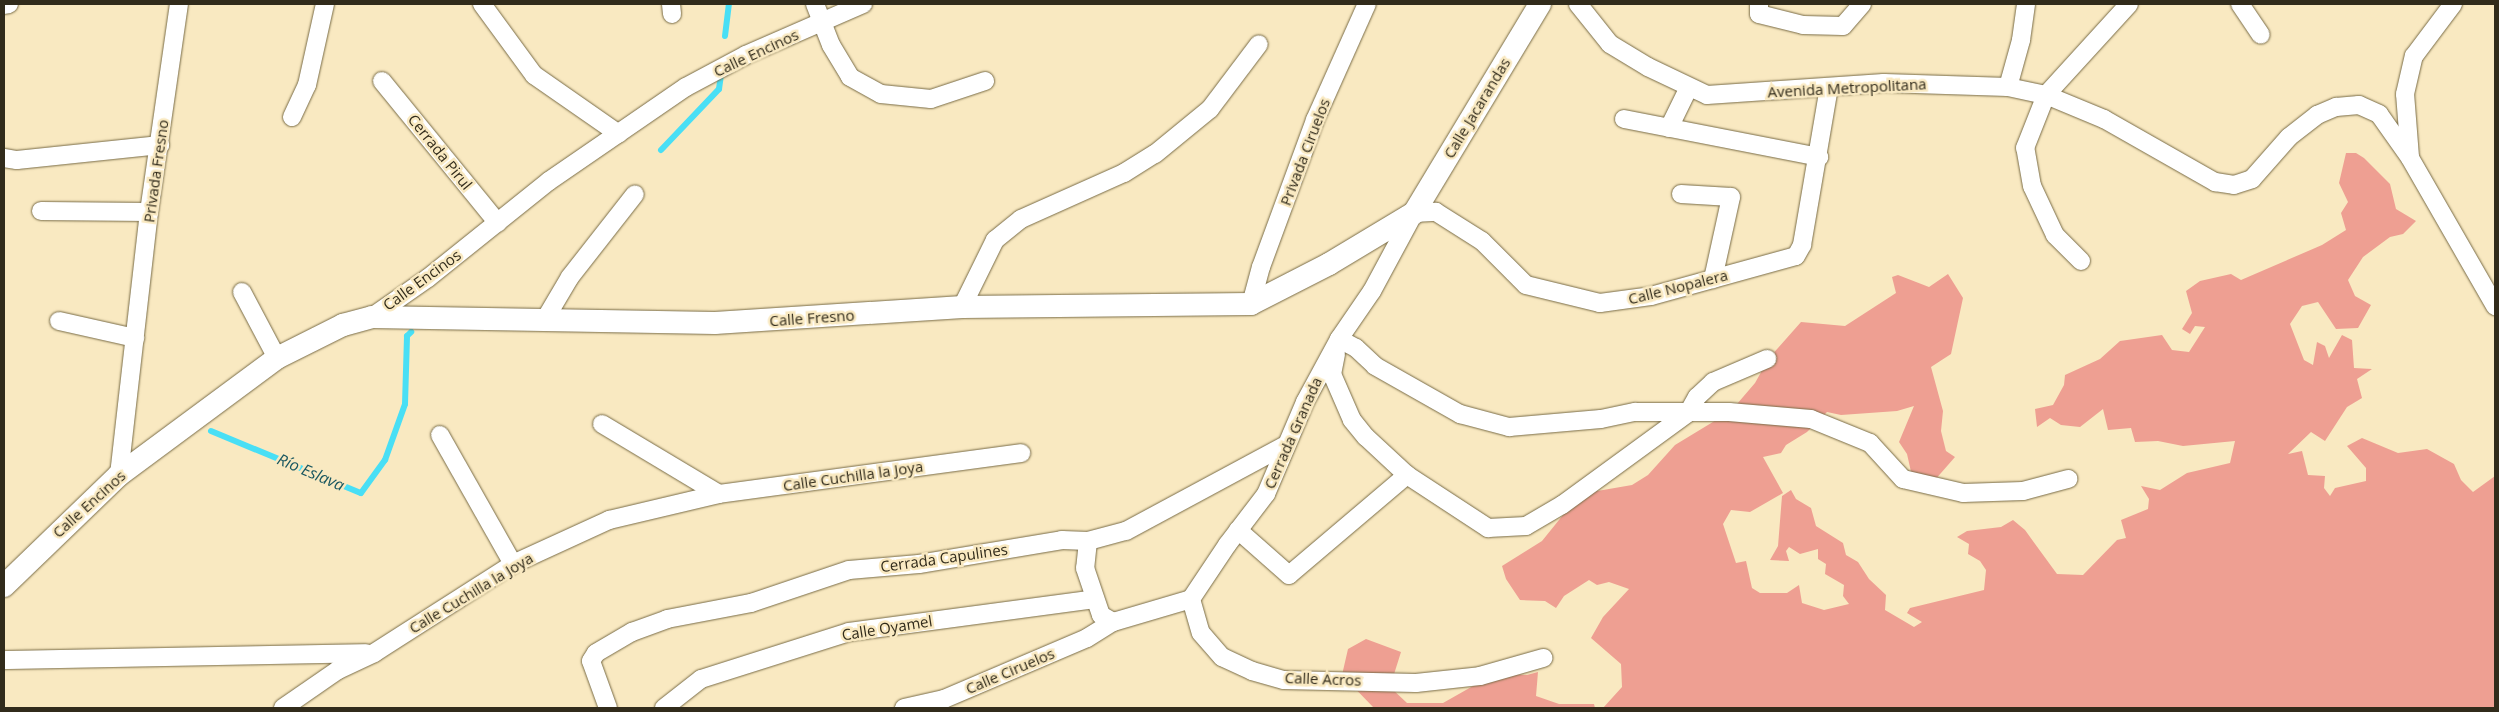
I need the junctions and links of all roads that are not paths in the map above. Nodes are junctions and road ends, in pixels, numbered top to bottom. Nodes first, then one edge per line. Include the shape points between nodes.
1 (9, 4) edge
2 (179, 4) edge
3 (325, 4) edge
4 (482, 4) edge
5 (815, 4) edge
6 (863, 4) edge
7 (1367, 4) edge
8 (1540, 4) edge
9 (1578, 4) edge
10 (1862, 4) edge
11 (2026, 4) edge
12 (2130, 4) edge
13 (2240, 4) edge
14 (2452, 4) edge
15 (4, 5) edge
16 (1759, 9) edge
17 (820, 21) junction
18 (2261, 36) dead end
19 (1259, 44) dead end
20 (382, 81) dead end
21 (986, 81) dead end
22 (1829, 87) junction
23 (2008, 87) junction
24 (1688, 89) junction
25 (2046, 94) junction
26 (292, 117) dead end
27 (1624, 119) dead end
28 (1669, 128) junction
29 (619, 134) junction
30 (160, 145) junction
31 (1818, 157) junction
32 (4, 158) edge
33 (2410, 158) junction
34 (634, 194) dead end
35 (1680, 194) dead end
36 (41, 211) dead end
37 (149, 212) junction
38 (1414, 213) junction
39 (498, 223) junction
40 (2081, 261) dead end
41 (1713, 279) junction
42 (242, 292) dead end
43 (1251, 304) junction
44 (2495, 306) edge
45 (962, 307) junction
46 (372, 317) junction
47 (59, 321) dead end
48 (544, 321) junction
49 (135, 338) junction
50 (1339, 339) junction
51 (277, 358) junction
52 (1767, 359) dead end
53 (1688, 414) junction
54 (602, 424) dead end
55 (440, 435) dead end
56 (1284, 446) junction
57 (1020, 453) dead end
58 (119, 475) junction
59 (1407, 475) junction
60 (2068, 479) dead end
61 (719, 494) junction
62 (1238, 530) junction
63 (1088, 542) junction
64 (513, 564) junction
65 (4, 586) edge
66 (1095, 599) junction
67 (1192, 599) junction
68 (1113, 622) junction
69 (374, 653) junction
70 (1543, 658) dead end
71 (4, 660) edge
72 (283, 708) edge
73 (608, 708) edge
74 (664, 708) edge
75 (904, 708) edge

1 - 15 street
2 - 30 street, Privada Fresno
3 - 26 street via 307,85
4 - 29 street via 534,75
5 - 17 street
6 - 17 street, Calle Encinos
7 - 43 street, Privada Ciruelos via 1314,120 1261,267
8 - 38 street, Calle Jacarandas
9 - 24 street, Avenida Metropolitana via 1610,44
10 - 16 street via 1843,26 1803,25
11 - 23 street via 2021,40
12 - 25 street
13 - 18 street
14 - 33 street via 2414,56 2405,94
17 - 21 street via 850,77 881,94 932,99
17 - 29 street, Calle Encinos via 686,87
19 - 45 street via 1246,66 1210,109 1155,154 1124,173 1021,219 995,240
20 - 39 street, Cerrada Pirul
22 - 23 street, Avenida Metropolitana via 1884,83
22 - 24 street, Avenida Metropolitana via 1707,96
22 - 31 street, Calle Nopalera
23 - 25 street, Avenida Metropolitana
24 - 28 street
25 - 33 street, Avenida Metropolitana via 2146,140 2215,182 2234,185 2252,180 2289,137 2316,115 2336,107 2359,105 2379,114
25 - 40 street via 2025,148 2032,186 2055,235
27 - 28 street
28 - 31 street
29 - 39 street, Calle Encinos via 549,181
30 - 32 street via 17,160
30 - 37 street, Privada Fresno
31 - 41 street, Calle Nopalera via 1810,184 1802,245 1796,256
33 - 44 street, Avenida Metropolitana
34 - 48 street via 570,277
35 - 41 street via 1731,197
36 - 37 street
37 - 49 street, Privada Fresno
38 - 41 street, Calle Nopalera via 1436,212 1482,241 1526,285 1600,303 1651,296
38 - 43 street, Calle Jacarandas via 1329,264
38 - 50 street, Calle Jacarandas via 1372,291
39 - 46 street, Calle Encinos
42 - 51 street
43 - 45 street, Calle Fresno
45 - 48 street, Calle Fresno via 776,321
46 - 48 street, Calle Fresno
46 - 51 street, Calle Encinos via 342,325
47 - 49 street
49 - 58 street, Privada Fresno
50 - 53 street via 1356,348 1375,366 1460,414 1510,427 1601,419 1635,412
50 - 56 street, Cerrada Granada
50 - 59 street via 1332,374 1352,420 1366,438
51 - 58 street, Calle Encinos
52 - 53 street via 1713,382 1696,397
53 - 59 street via 1570,500 1526,526 1488,528
53 - 60 street via 1729,412 1810,419 1870,443 1903,479 1963,493 2023,491
54 - 61 street
55 - 64 street
56 - 62 street, Cerrada Granada via 1266,494
56 - 63 street, Cerrada Capulines via 1126,531
57 - 61 street, Calle Cuchilla la Joya
58 - 65 street, Calle Encinos
59 - 62 street via 1289,575
61 - 64 street, Calle Cuchilla la Joya via 609,520
62 - 67 street, Cerrada Granada
63 - 66 street via 1085,568
63 - 73 street, Cerrada Capulines via 1062,540 919,564 850,570 751,603 667,619 632,632 596,653 591,661
64 - 69 street, Calle Cuchilla la Joya
66 - 68 street via 1101,615
66 - 74 street, Calle Oyamel via 849,632 701,679
67 - 68 street
67 - 70 street, Calle Acros via 1201,633 1222,657 1252,671 1284,680 1416,684 1480,676
68 - 75 street, Calle Ciruelos via 1087,638 944,699
69 - 71 street
69 - 72 street via 338,670

